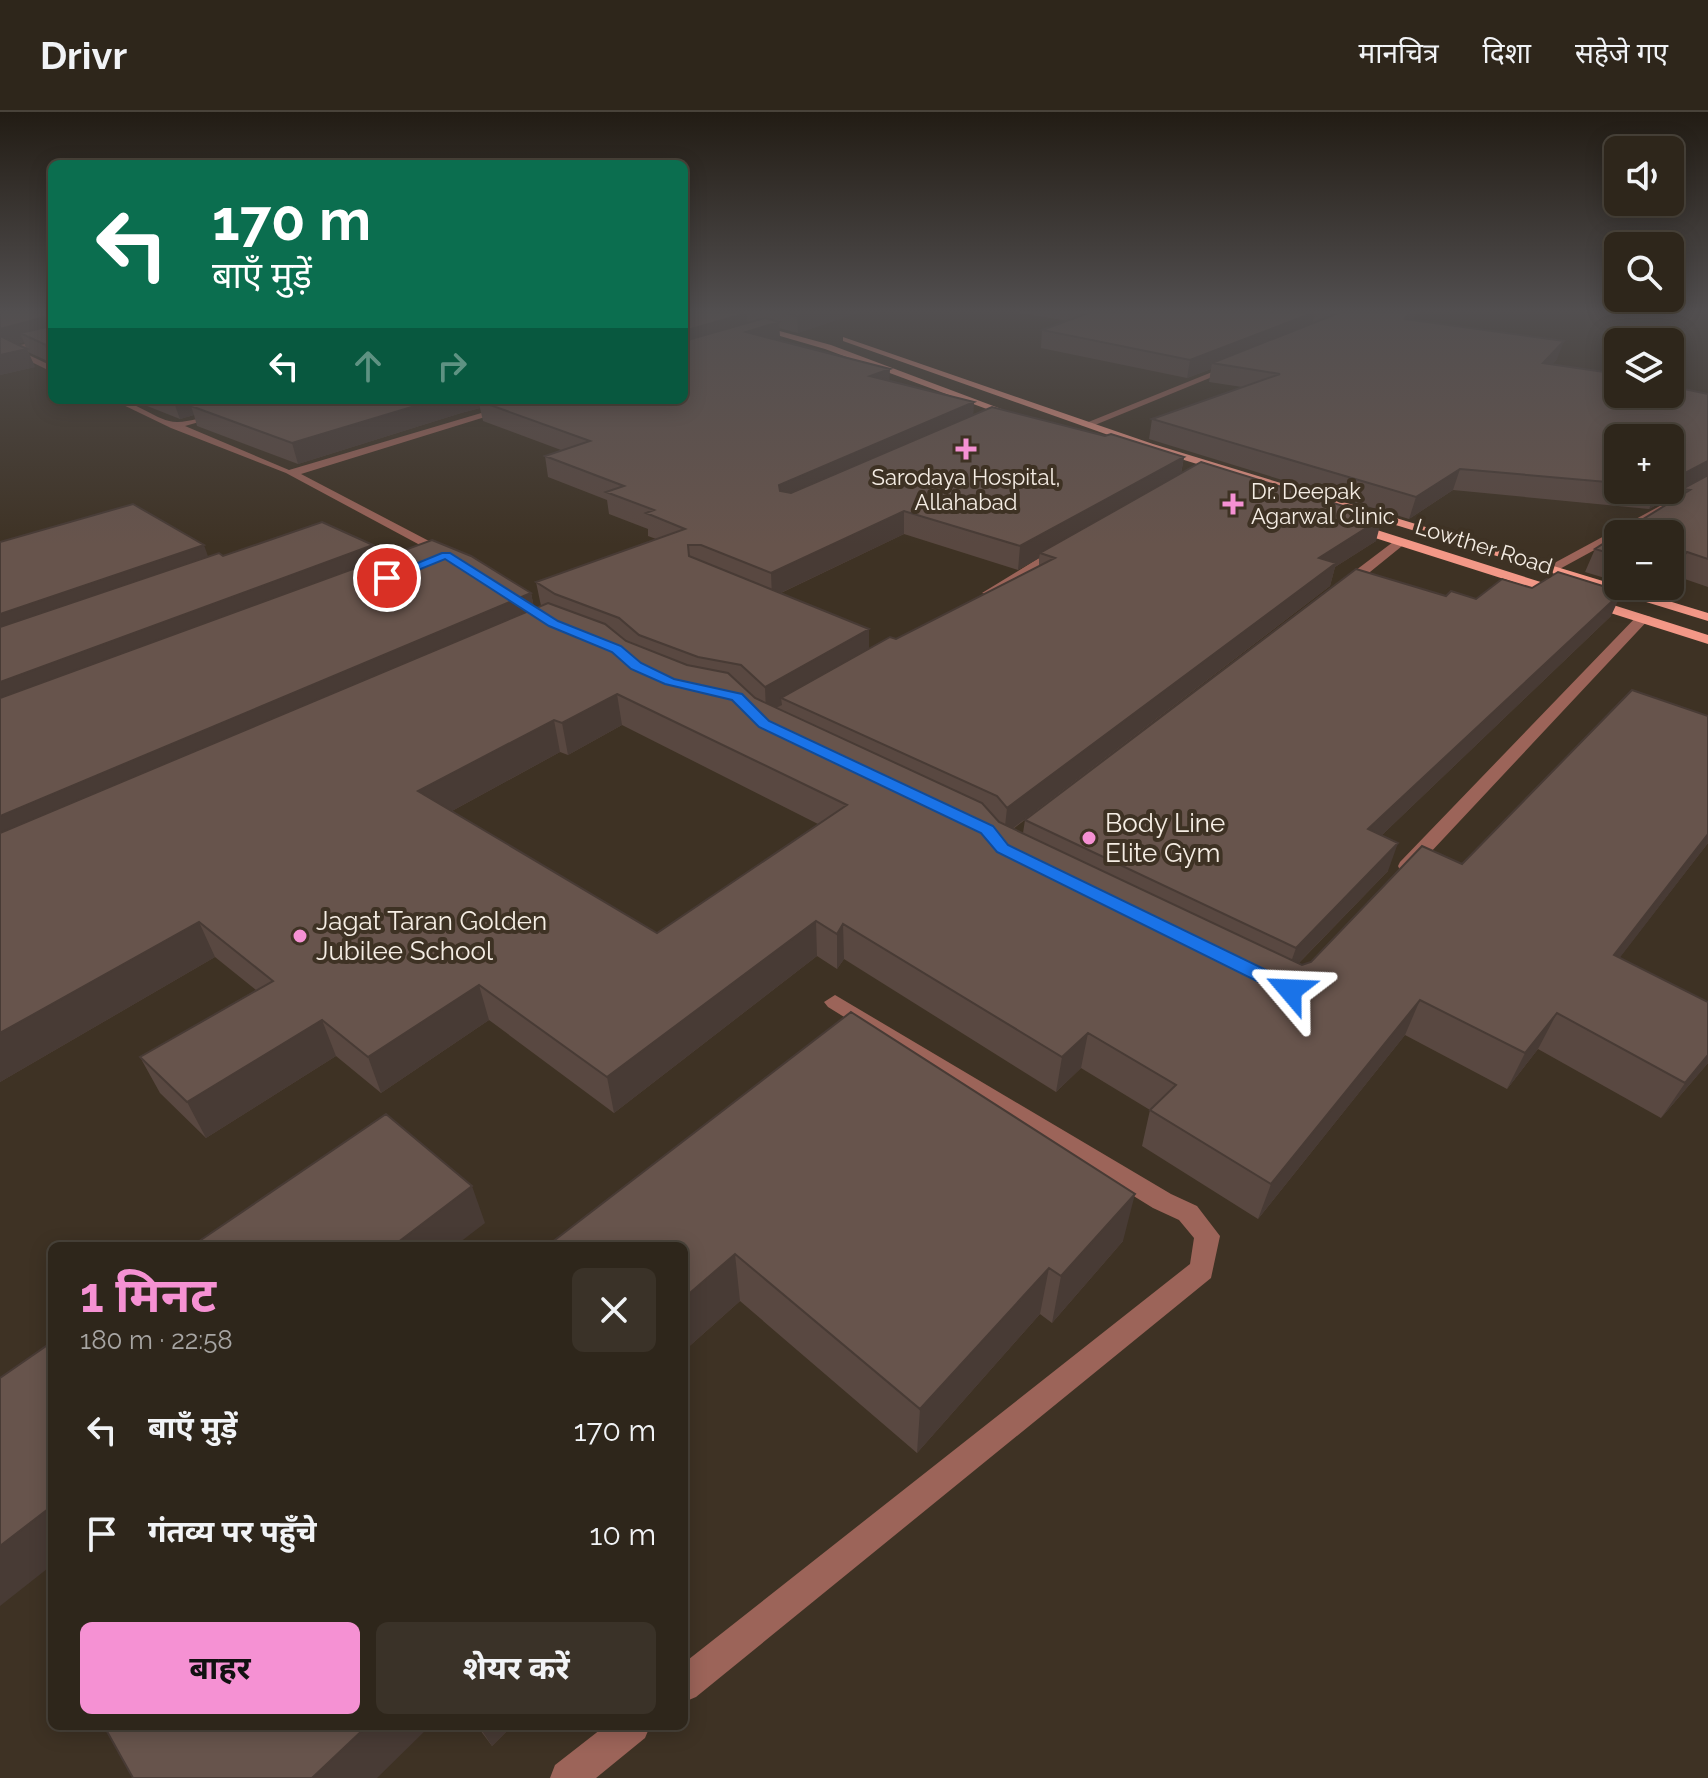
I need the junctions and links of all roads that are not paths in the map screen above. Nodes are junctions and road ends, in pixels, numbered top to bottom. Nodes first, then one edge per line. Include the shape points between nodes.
1 (946, 390) edge
2 (989, 390) edge
3 (1174, 390) edge
4 (127, 404) edge
5 (256, 404) edge
6 (522, 404) edge
7 (1007, 413) junction
8 (993, 419) edge
9 (1034, 423) edge
10 (1086, 425) junction
11 (175, 426) junction
12 (284, 470) edge
13 (1708, 483) edge
14 (1342, 523) edge
15 (1401, 542) junction
16 (1069, 545) edge
17 (446, 560) edge
18 (1551, 568) junction
19 (1326, 599) edge
20 (979, 600) edge
21 (1644, 617) junction
22 (1708, 617) edge
23 (1708, 640) edge
24 (1397, 877) edge
25 (835, 1002) dead end
26 (688, 1682) edge
27 (628, 1730) edge
28 (568, 1778) edge

1 - 7 main road
2 - 10 main road, Lowther Road
3 - 10 street
4 - 11 street
5 - 11 street
6 - 17 street via 291,473
7 - 8 street
7 - 9 main road
10 - 18 main road, Lowther Road
11 - 12 street
13 - 18 street
14 - 15 main road, Lowther Road
15 - 19 street
15 - 21 main road, Lowther Road
16 - 20 street
18 - 22 main road, Lowther Road
21 - 23 main road, Lowther Road
21 - 24 street
25 - 26 street via 1188,1213 1207,1236 1202,1270
27 - 28 street

